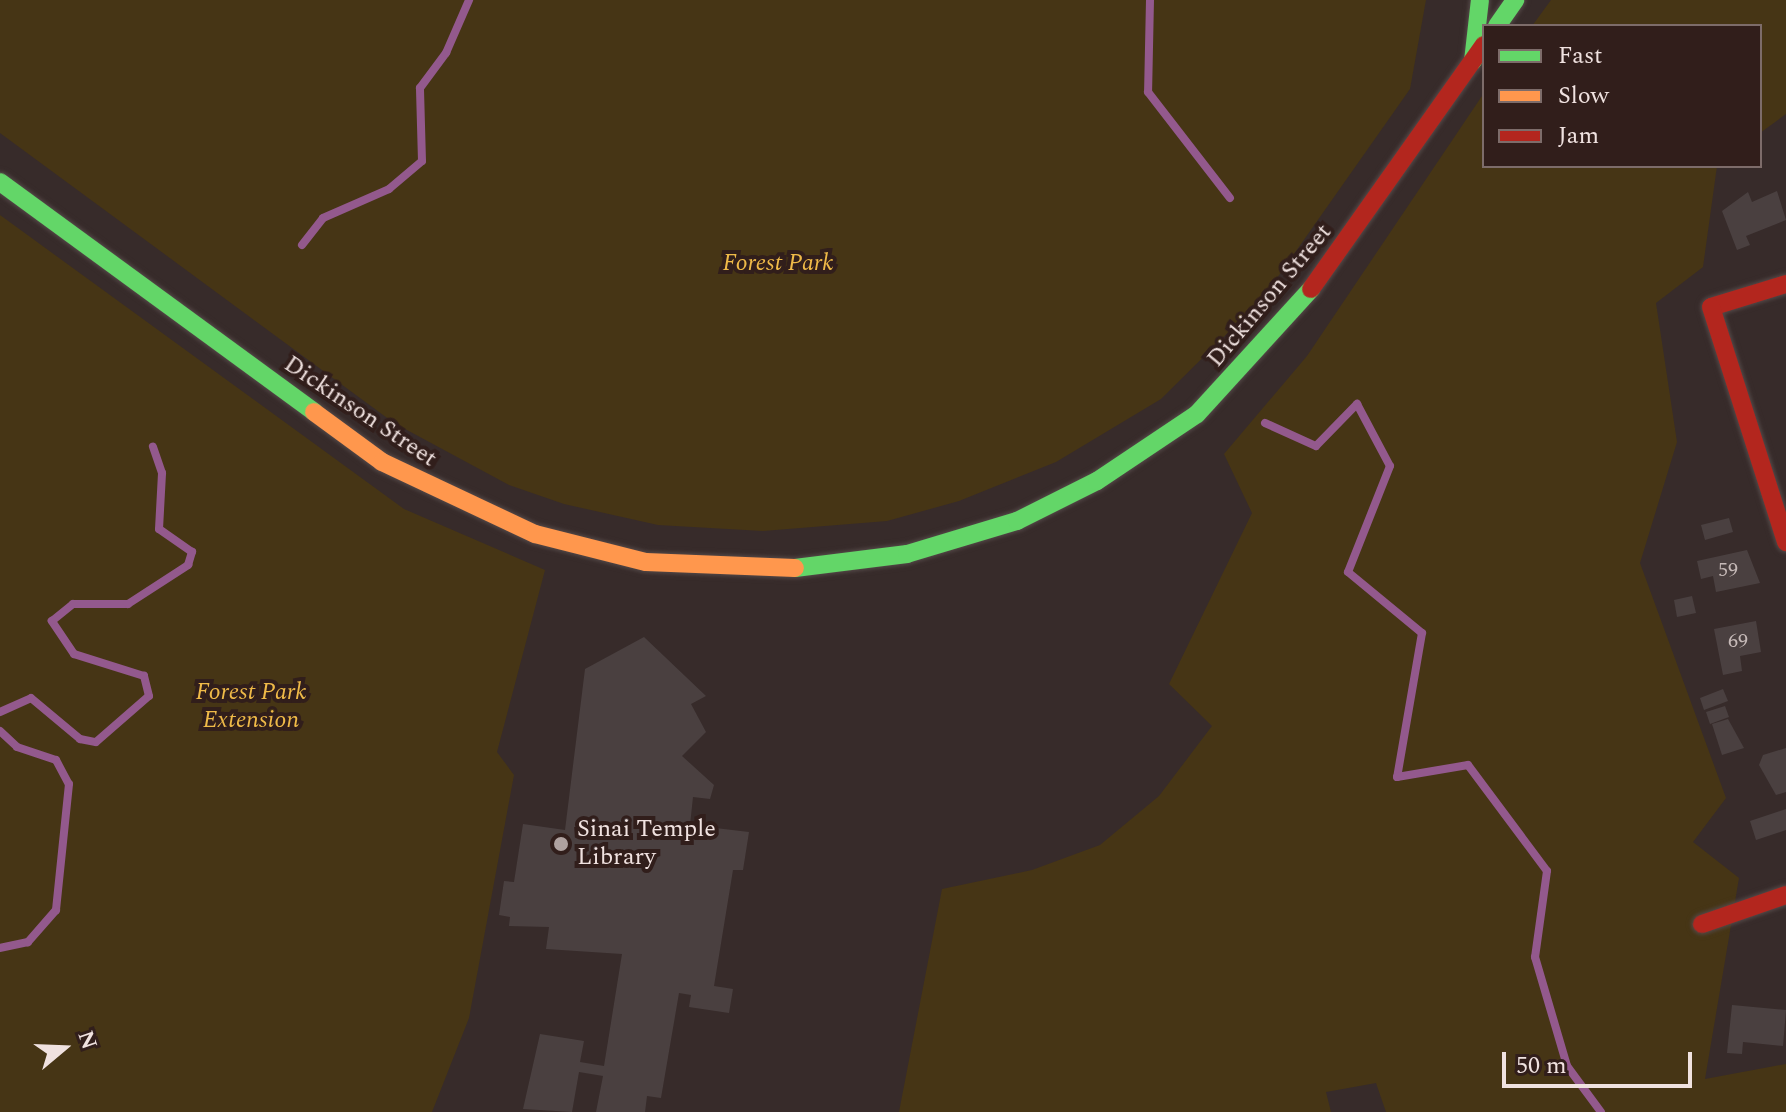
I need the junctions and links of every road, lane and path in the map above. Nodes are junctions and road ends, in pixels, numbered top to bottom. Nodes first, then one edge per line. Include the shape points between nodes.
1 (1480, 0) edge
2 (1515, 0) edge
3 (1498, 24) edge
4 (1482, 48) edge
5 (1473, 61) junction
6 (0, 182) edge
7 (1786, 284) edge
8 (1786, 542) edge
9 (1786, 895) edge
10 (1702, 924) dead end

1 - 5 main road
2 - 3 main road
4 - 5 main road, Dickinson Street
5 - 6 main road, Dickinson Street via 1293,313 1173,432 1017,521 907,554 809,569 646,562 542,537 468,508 382,462
7 - 8 main road via 1711,307
9 - 10 main road

